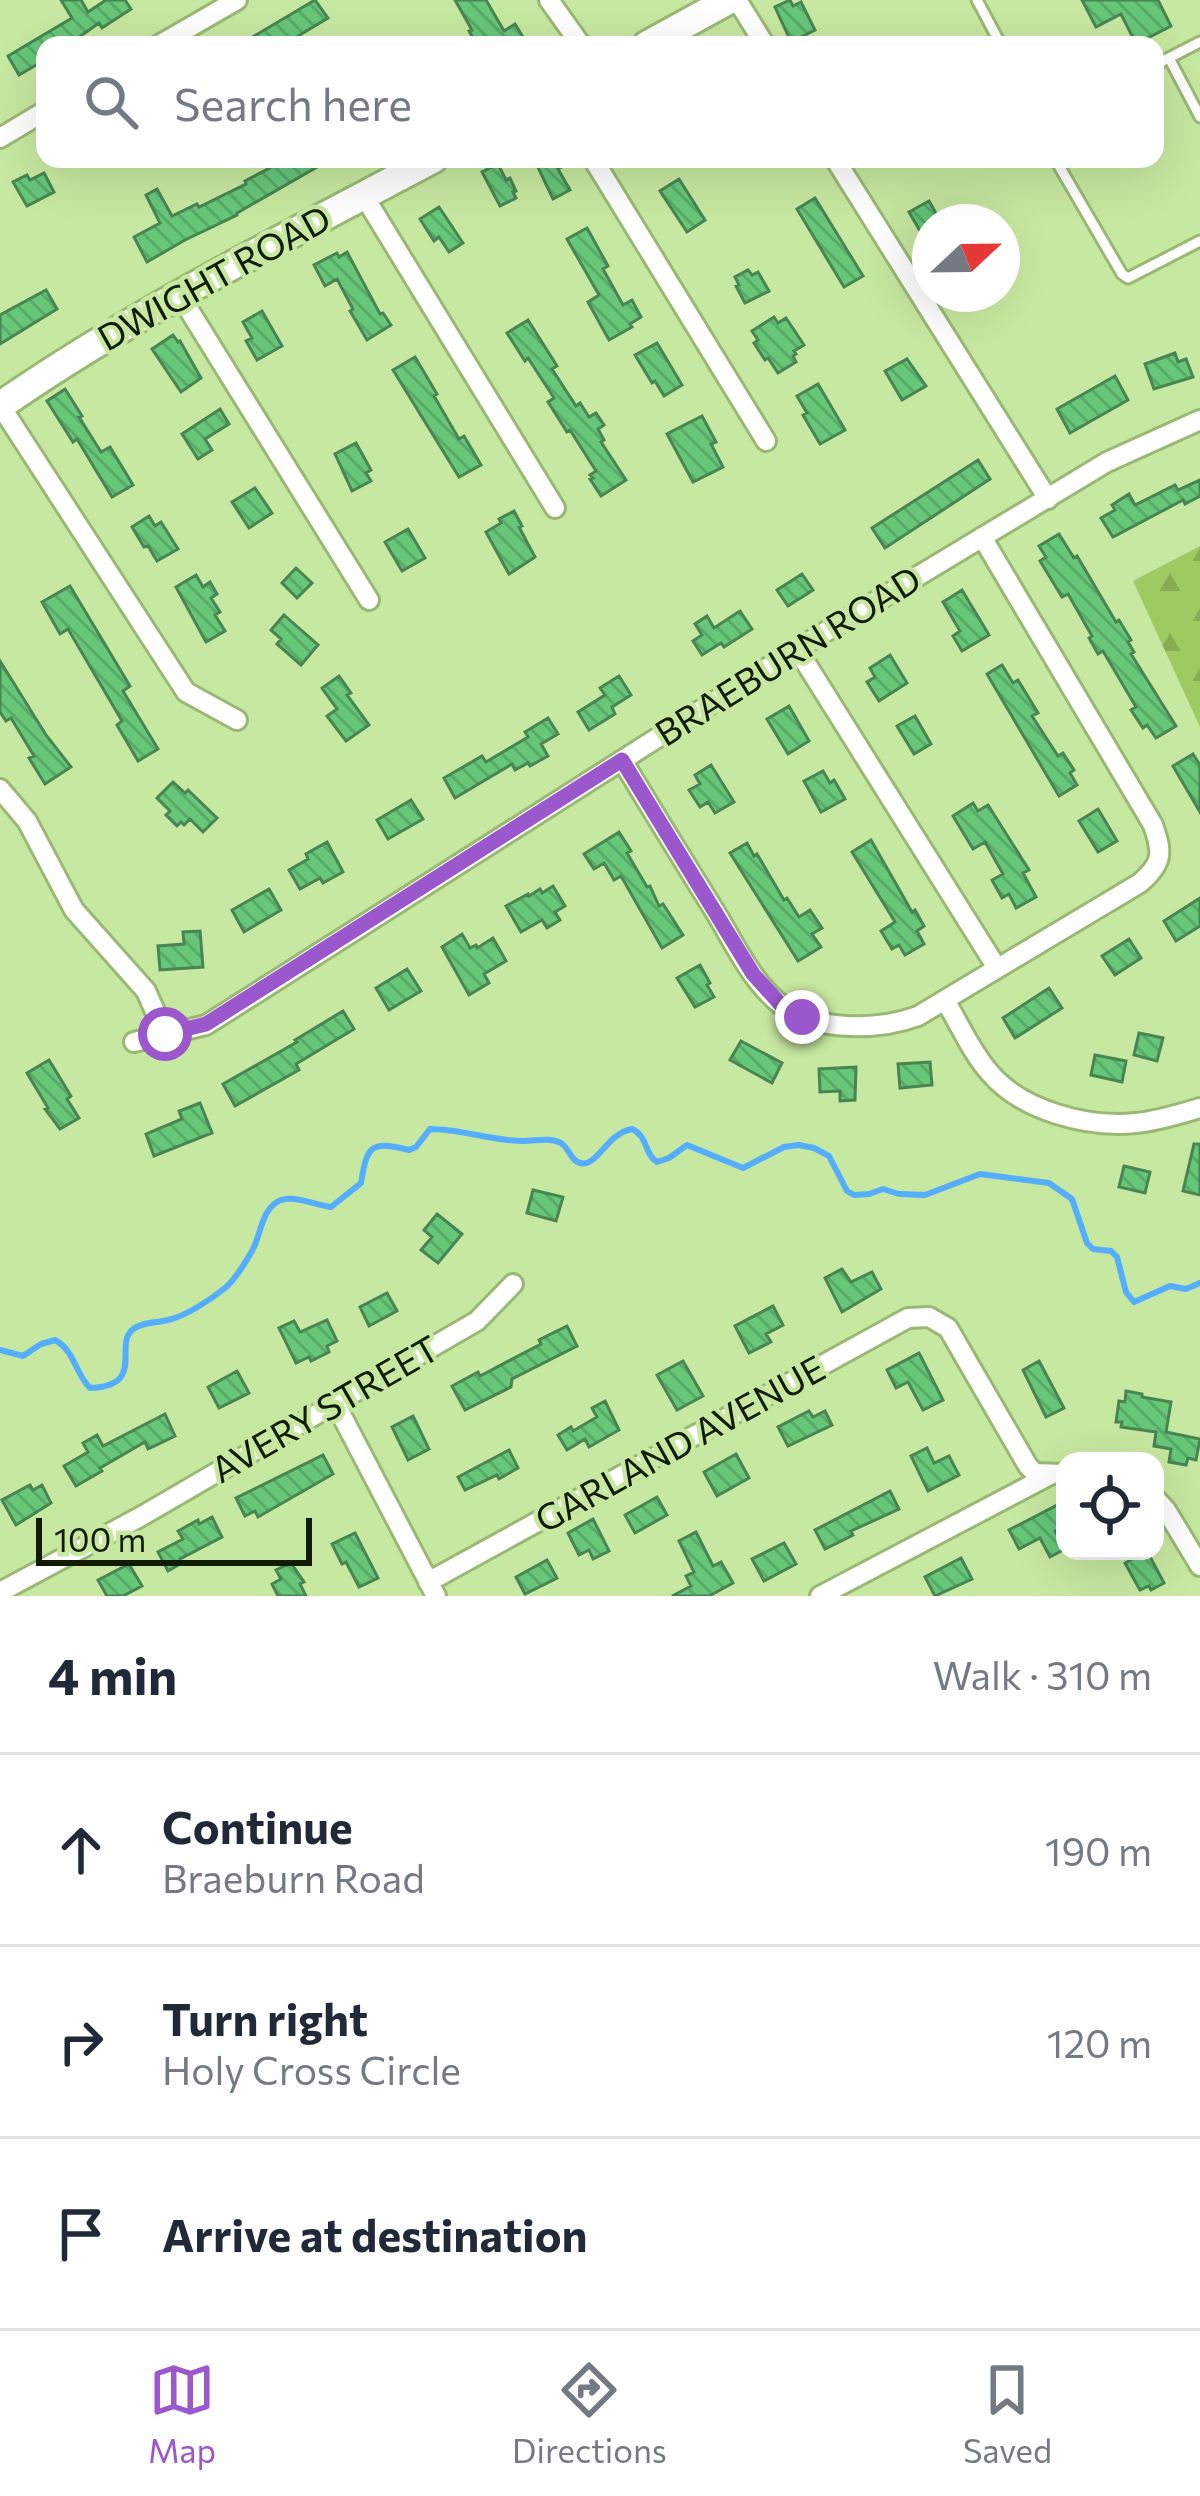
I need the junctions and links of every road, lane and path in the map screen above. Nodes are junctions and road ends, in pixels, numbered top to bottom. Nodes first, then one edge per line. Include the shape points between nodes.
1 (237, 0) edge
2 (549, 0) edge
3 (733, 0) edge
4 (977, 0) edge
5 (175, 36) edge
6 (575, 36) edge
7 (664, 36) edge
8 (758, 36) edge
9 (996, 36) edge
10 (1200, 42) edge
11 (1169, 58) junction
12 (1164, 60) edge
13 (1195, 95) edge
14 (1199, 112) edge
15 (36, 116) edge
16 (0, 138) edge
17 (416, 168) edge
18 (599, 168) edge
19 (841, 168) edge
20 (1060, 168) edge
21 (364, 196) junction
22 (1200, 241) edge
23 (178, 294) junction
24 (0, 405) edge
25 (1200, 420) edge
26 (766, 441) dead end
27 (1048, 499) junction
28 (555, 508) dead end
29 (982, 537) junction
30 (369, 600) dead end
31 (797, 649) junction
32 (237, 720) dead end
33 (622, 760) junction
34 (0, 789) edge
35 (997, 968) junction
36 (946, 1002) junction
37 (165, 1034) junction
38 (134, 1042) dead end
39 (1200, 1108) edge
40 (514, 1284) dead end
41 (335, 1403) junction
42 (1056, 1474) edge
43 (1056, 1476) edge
44 (1164, 1511) edge
45 (1200, 1566) edge
46 (432, 1589) edge
47 (0, 1592) edge
48 (820, 1596) edge

1 - 5 street
2 - 6 street
3 - 7 main road
3 - 8 street
4 - 9 lane
10 - 11 lane
11 - 12 lane
11 - 13 lane
13 - 14 lane
15 - 16 street
17 - 21 main road, DWIGHT ROAD
18 - 26 street
19 - 27 street
20 - 22 lane via 1128,278
21 - 23 main road, DWIGHT ROAD
21 - 28 street
23 - 24 main road, DWIGHT ROAD
23 - 30 street
24 - 32 street via 186,692
25 - 27 street, BRAEBURN ROAD
27 - 29 street, BRAEBURN ROAD
29 - 31 street, BRAEBURN ROAD
29 - 35 street via 1154,825 1160,848 1158,865 1140,884
31 - 33 street, BRAEBURN ROAD
31 - 35 street
33 - 36 street via 753,974 782,1006 814,1020 873,1024 904,1021
33 - 37 street, BRAEBURN ROAD via 206,1024
34 - 37 street via 27,821 74,910 146,991
35 - 36 street
36 - 39 street via 990,1073 1035,1105 1120,1124
37 - 38 street, BRAEBURN ROAD
40 - 41 street, AVERY STREET via 477,1321
41 - 46 street
41 - 47 street, AVERY STREET
42 - 46 street, GARLAND AVENUE via 1028,1466 943,1323 908,1318
43 - 48 street
44 - 45 street

